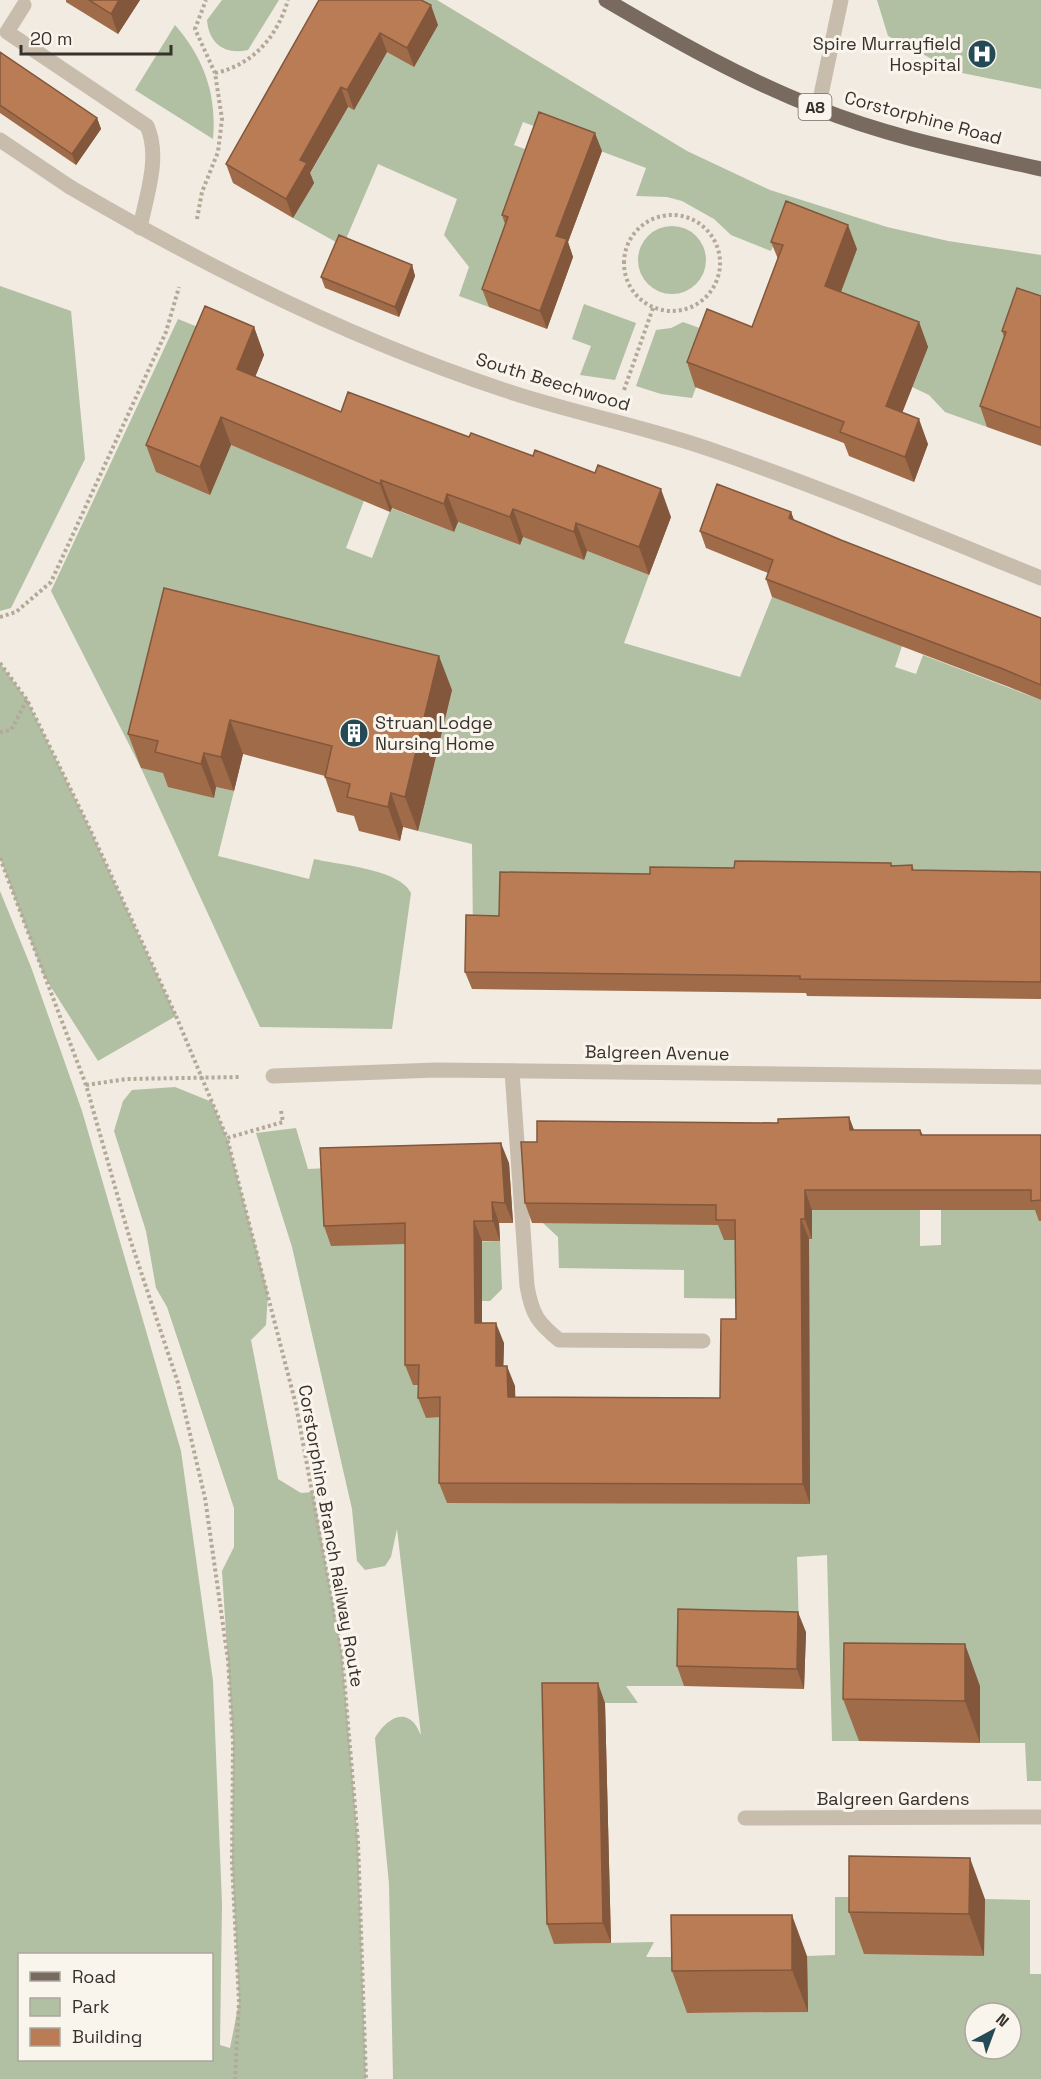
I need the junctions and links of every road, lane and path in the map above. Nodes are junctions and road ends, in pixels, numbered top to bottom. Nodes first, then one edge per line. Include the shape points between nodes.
1 (206, 0) edge
2 (288, 0) edge
3 (606, 0) edge
4 (841, 0) edge
5 (24, 5) dead end
6 (215, 73) junction
7 (818, 109) junction
8 (0, 140) edge
9 (1041, 169) edge
10 (140, 228) junction
11 (189, 255) junction
12 (653, 308) junction
13 (613, 422) junction
14 (1041, 578) edge
15 (0, 617) edge
16 (0, 663) edge
17 (27, 700) junction
18 (0, 732) edge
19 (0, 858) edge
20 (512, 1071) junction
21 (273, 1076) joint
22 (1041, 1077) edge
23 (86, 1085) junction
24 (283, 1122) dead end
25 (227, 1138) junction
26 (703, 1341) dead end
27 (1041, 1817) edge
28 (745, 1818) dead end
29 (235, 2079) edge
30 (366, 2079) edge

1 - 6 path via 195,29
2 - 6 path via 276,29 253,57
3 - 7 main road, Corstorphine Road / A8 via 746,78
4 - 7 street
5 - 10 street via 7,32 147,126 153,157
6 - 11 path via 221,132 212,172 201,192
7 - 9 main road, Corstorphine Road / A8 via 886,131
8 - 10 street, South Beechwood
10 - 11 street, South Beechwood
11 - 13 street, South Beechwood via 423,360 504,390
11 - 15 path via 166,332 51,582 16,612
12 - 12 path via 680,311 693,307 714,289 721,263 719,250 713,237 692,219 665,215 652,219 640,227 626,250 624,264 632,290
12 - 13 path
13 - 14 street, South Beechwood via 710,449
16 - 17 path, Corstorphine Branch Railway Route
17 - 18 path via 11,730
17 - 25 path, Corstorphine Branch Railway Route, bridge via 176,1016
19 - 23 path
20 - 21 street, Balgreen Avenue
20 - 22 street, Balgreen Avenue
20 - 26 street via 527,1286 531,1308 540,1324 559,1340
21 - 23 path via 127,1079
23 - 29 path via 129,1236 178,1383 206,1498 228,1660 233,1742 232,1863 239,2002
24 - 25 path
25 - 30 path, Corstorphine Branch Railway Route via 296,1405 342,1654 358,1842
27 - 28 street, Balgreen Gardens

